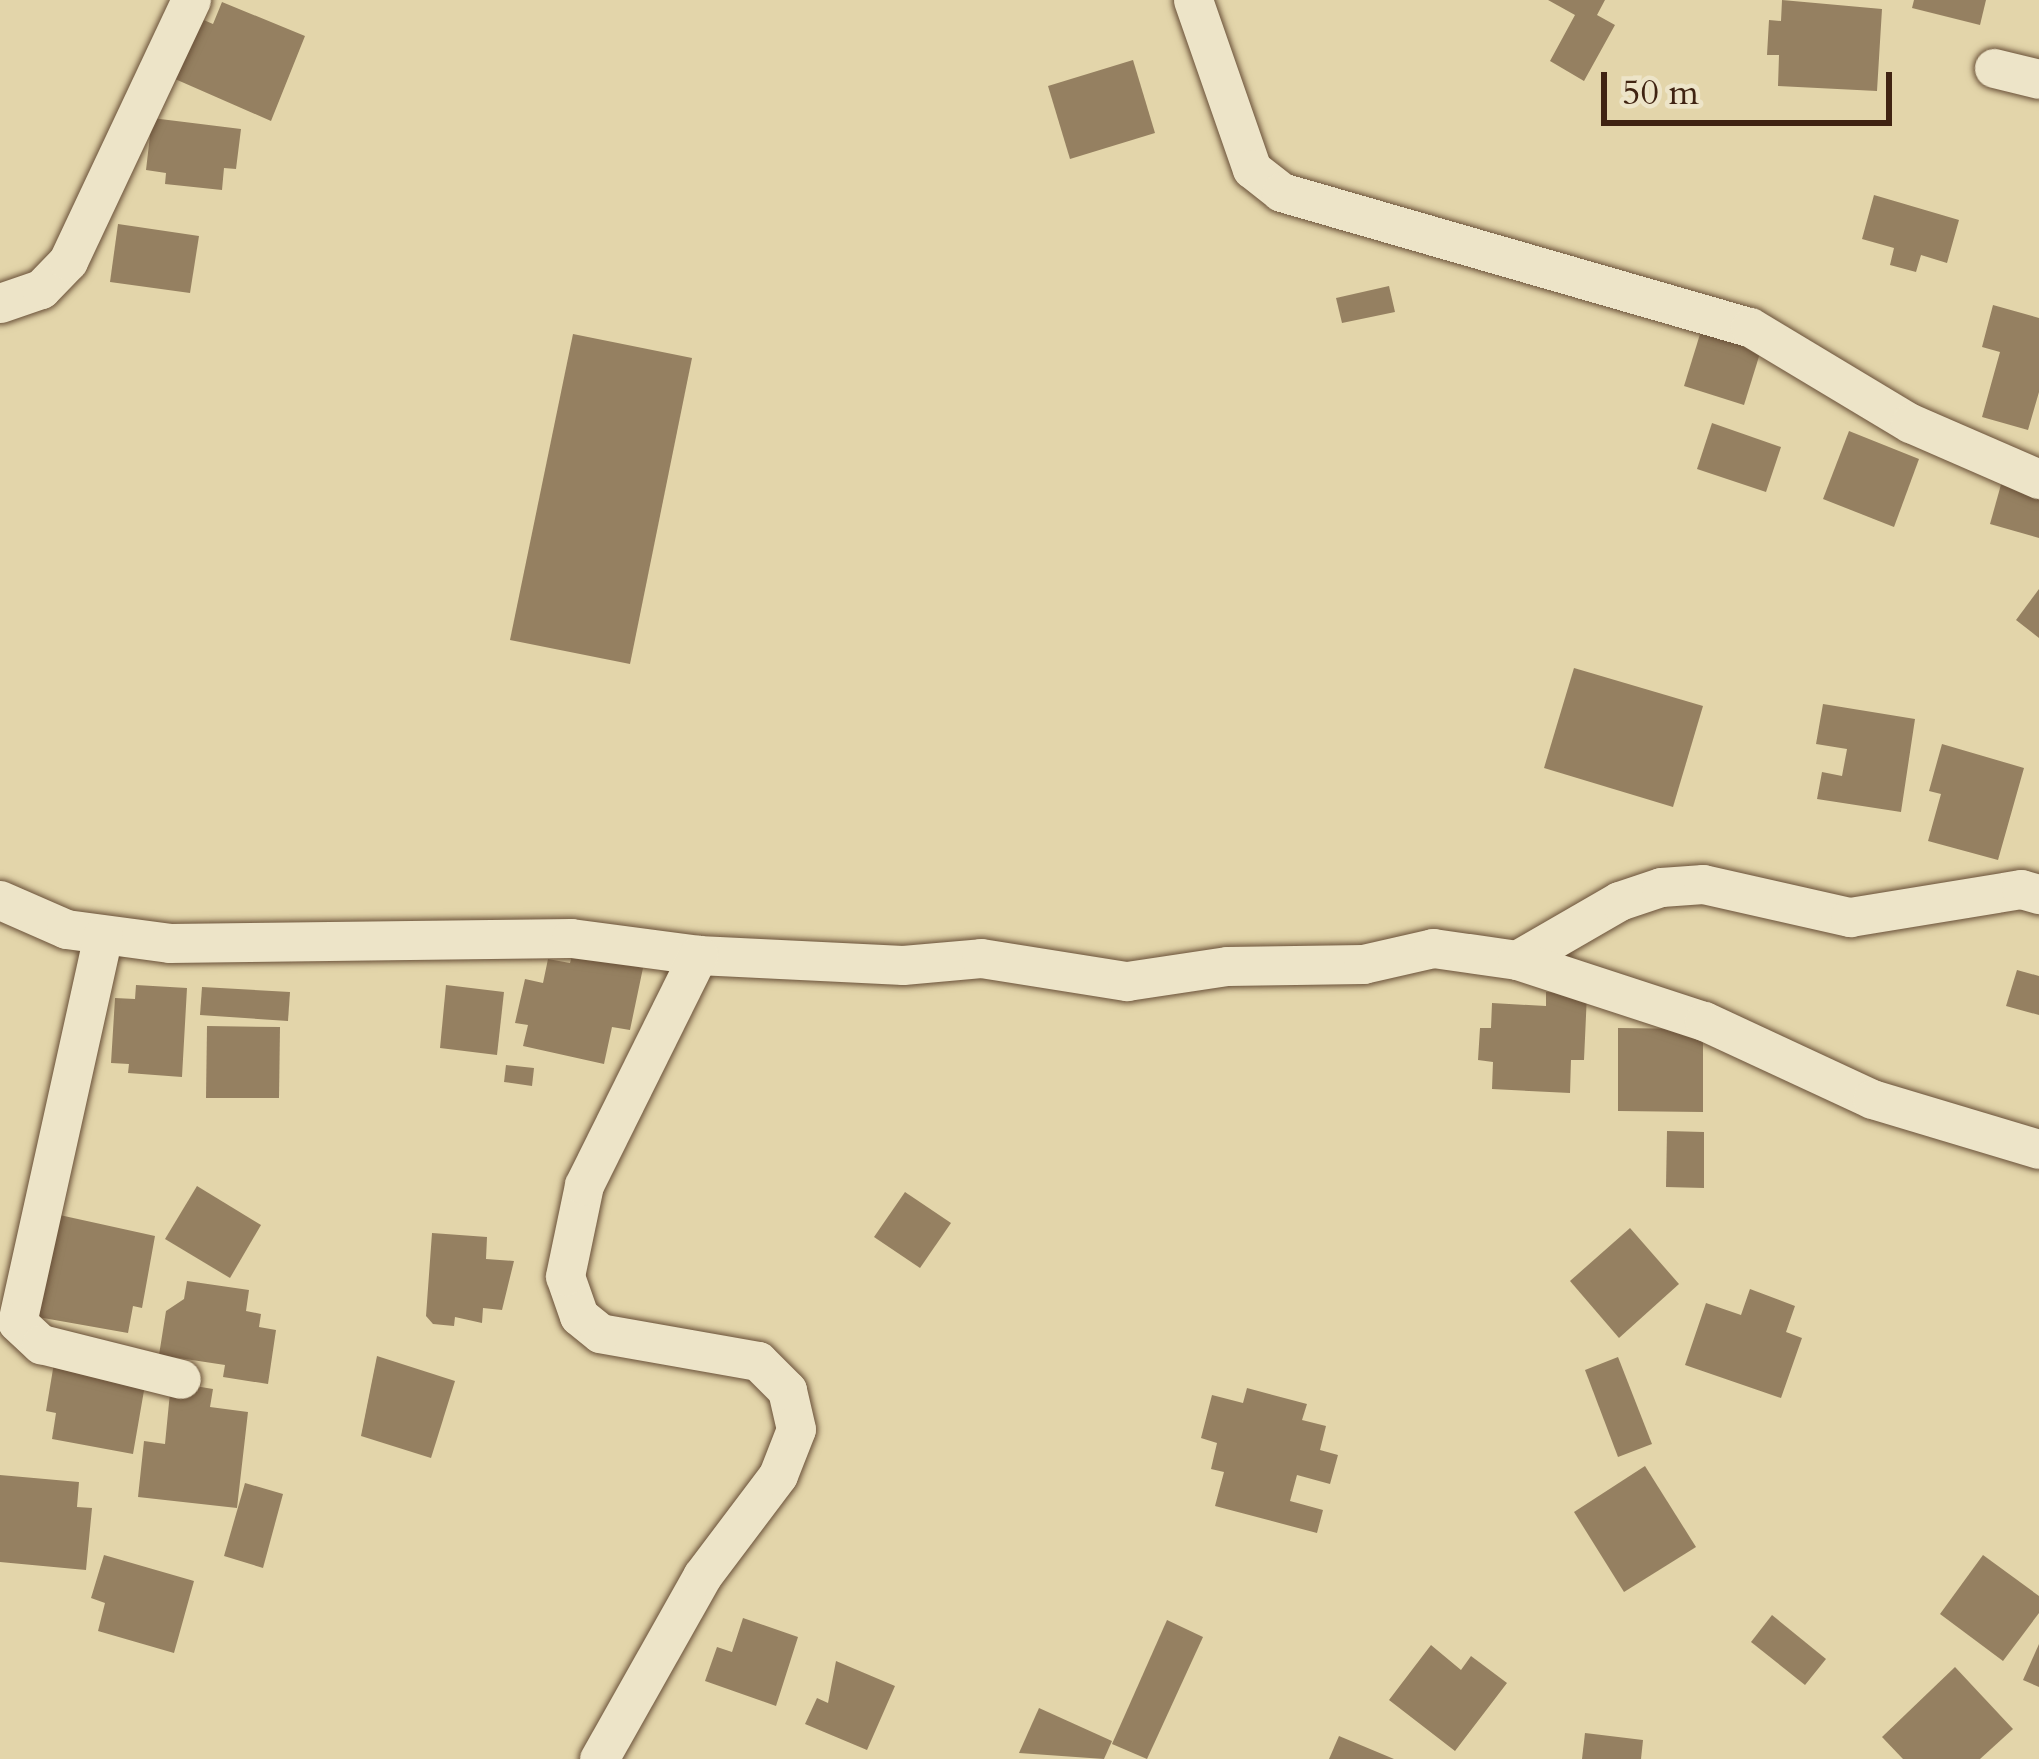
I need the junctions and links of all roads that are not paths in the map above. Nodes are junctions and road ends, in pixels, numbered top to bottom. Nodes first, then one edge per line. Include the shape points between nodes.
1 (191, 0) edge
2 (1193, 0) edge
3 (1994, 68) dead end
4 (2039, 79) edge
5 (0, 304) edge
6 (2039, 479) edge
7 (2039, 894) edge
8 (0, 900) edge
9 (104, 934) junction
10 (698, 955) junction
11 (1517, 960) junction
12 (2039, 1149) edge
13 (181, 1378) dead end
14 (598, 1759) edge

1 - 5 street via 68,261 41,289
2 - 6 street via 1252,170 1281,192 1750,327 1910,423
3 - 4 street
7 - 11 street via 2021,889 1850,917 1703,884 1661,887 1619,901
8 - 9 street via 66,929
9 - 10 street via 169,943 571,938
9 - 13 street via 17,1322 41,1343
10 - 11 street via 903,964 981,958 1127,981 1227,966 1363,964 1433,949
10 - 14 street via 584,1185 565,1276 579,1316 600,1334 758,1360 787,1390 796,1430 778,1475 702,1576
11 - 12 street via 1704,1021 1872,1099

